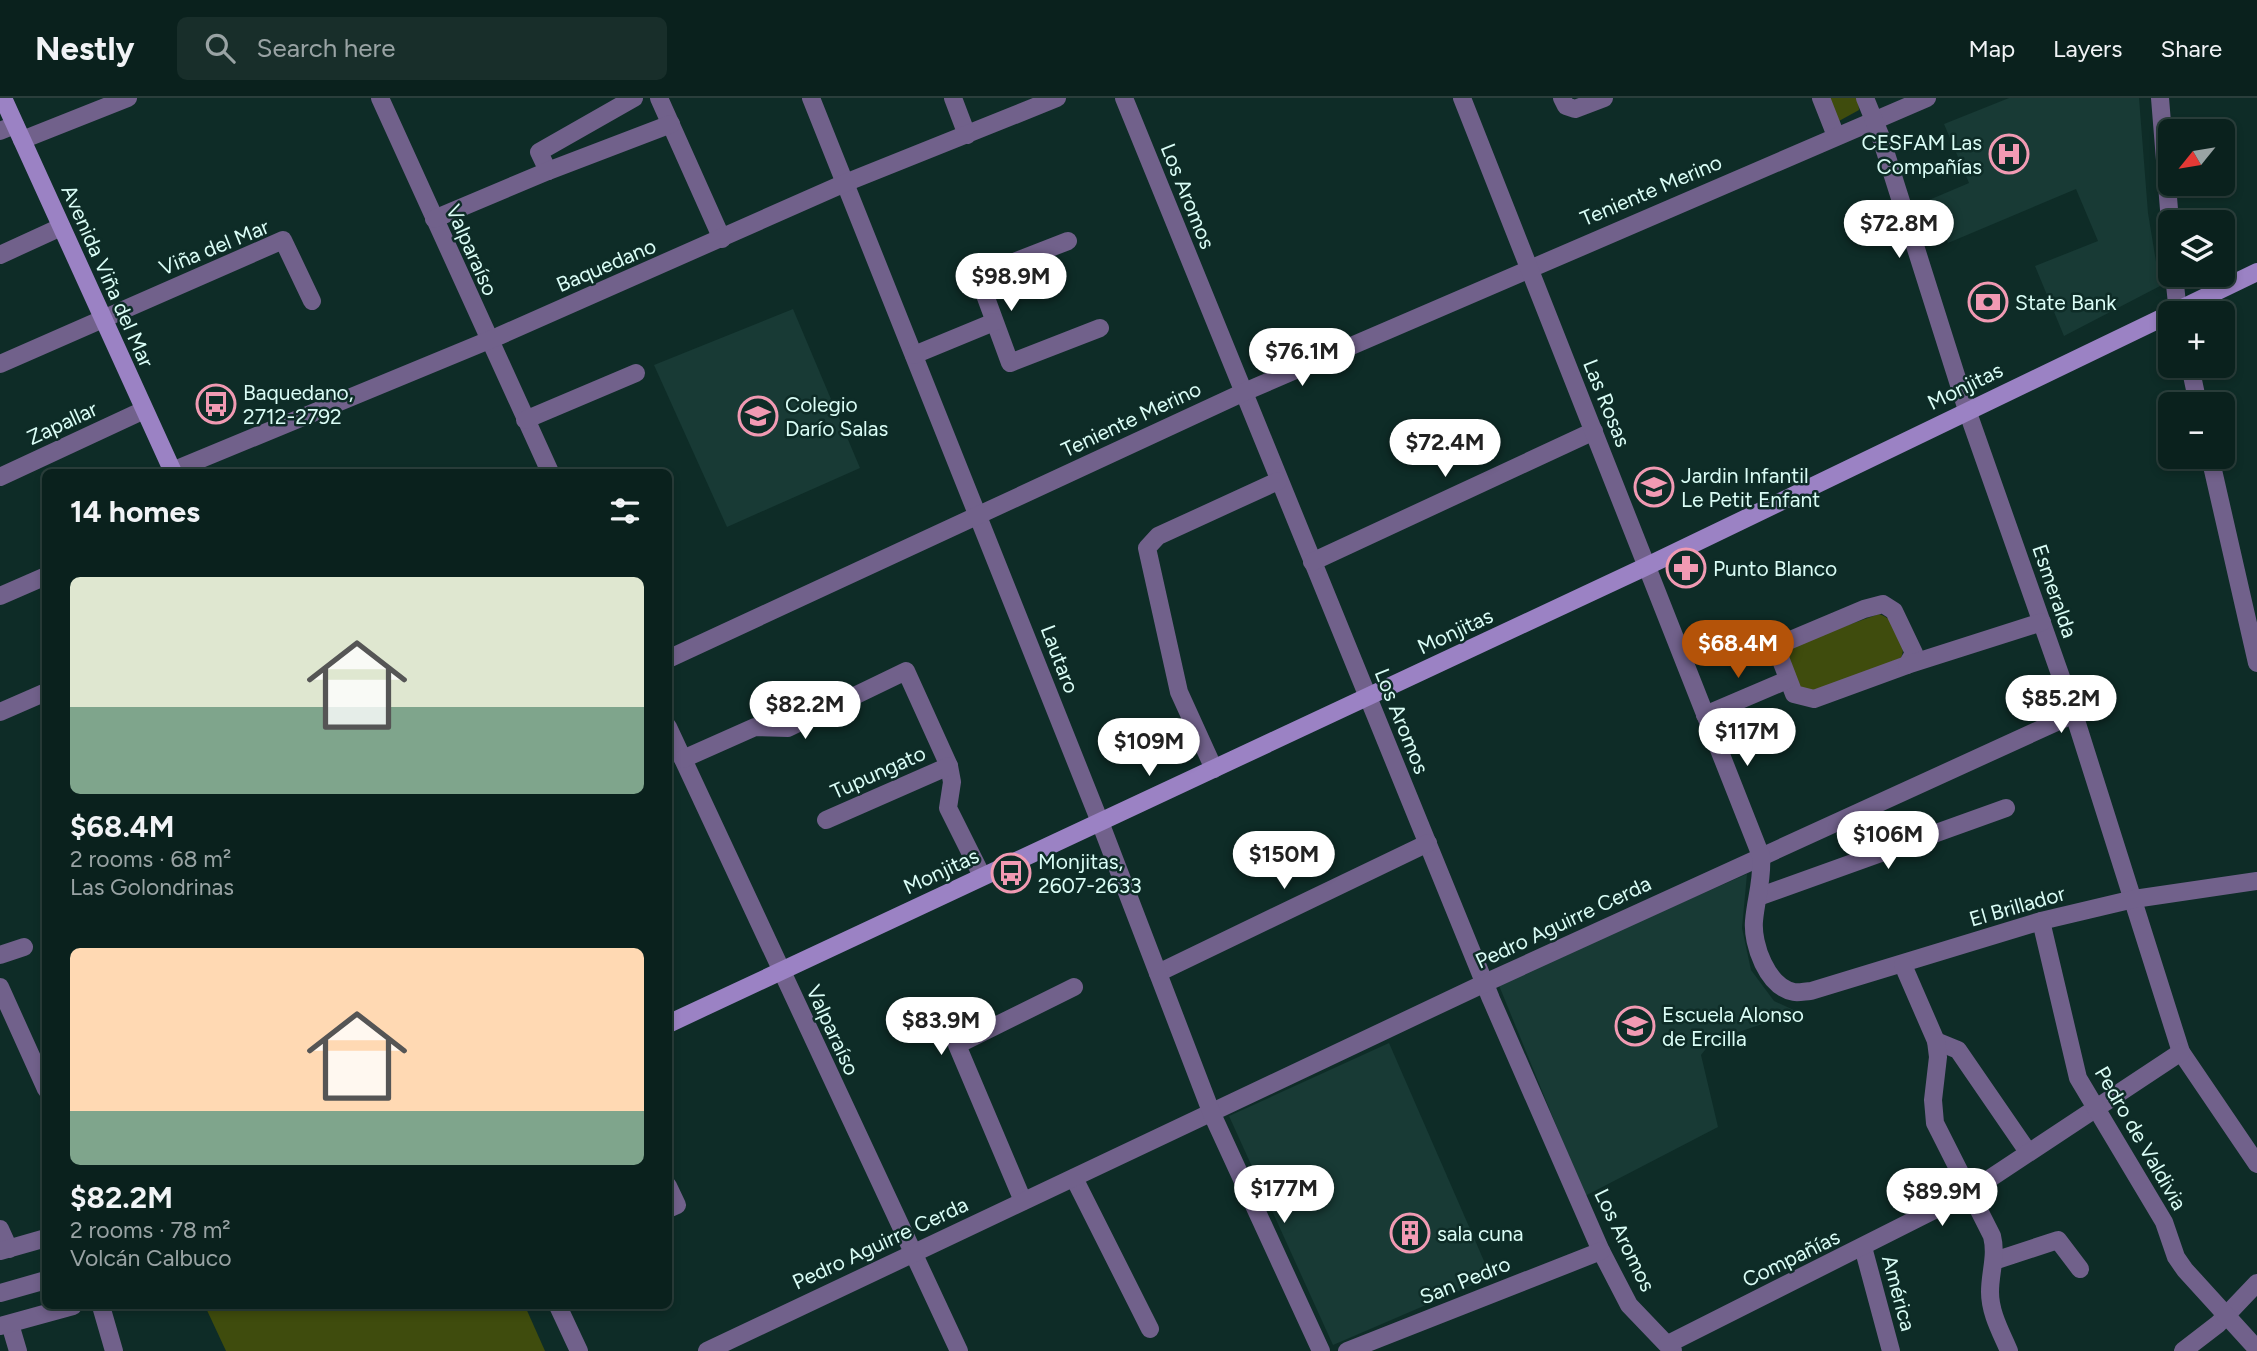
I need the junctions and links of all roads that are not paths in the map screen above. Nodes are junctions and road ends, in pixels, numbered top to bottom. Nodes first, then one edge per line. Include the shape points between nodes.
1 (3, 98) edge
2 (128, 98) edge
3 (380, 98) edge
4 (634, 98) edge
5 (659, 98) edge
6 (811, 98) edge
7 (953, 98) edge
8 (1057, 98) edge
9 (1124, 98) edge
10 (1462, 98) edge
11 (1562, 98) edge
12 (1604, 98) edge
13 (1821, 98) edge
14 (1865, 98) edge
15 (1927, 98) edge
16 (2160, 98) edge
17 (1873, 120) junction
18 (671, 124) junction
19 (12, 132) edge
20 (967, 135) junction
21 (1836, 136) junction
22 (548, 171) junction
23 (845, 183) junction
24 (2169, 210) edge
25 (434, 219) junction
26 (61, 227) junction
27 (722, 239) junction
28 (1068, 241) dead end
29 (0, 255) edge
30 (1528, 267) junction
31 (2257, 272) edge
32 (312, 301) dead end
33 (2198, 301) edge
34 (102, 318) junction
35 (2158, 320) edge
36 (994, 322) junction
37 (1100, 327) dead end
38 (488, 341) junction
39 (914, 355) junction
40 (0, 365) edge
41 (636, 373) dead end
42 (1242, 393) junction
43 (144, 410) junction
44 (1967, 410) junction
45 (525, 420) junction
46 (1594, 431) junction
47 (171, 469) edge
48 (179, 469) edge
49 (549, 469) edge
50 (2213, 469) edge
51 (0, 477) edge
52 (1278, 481) junction
53 (979, 514) junction
54 (1312, 562) junction
55 (1646, 566) junction
56 (42, 578) edge
57 (0, 596) edge
58 (2249, 599) edge
59 (2042, 622) junction
60 (672, 657) edge
61 (2257, 663) edge
62 (1907, 665) junction
63 (1787, 680) junction
64 (42, 694) edge
65 (1368, 697) junction
66 (0, 712) edge
67 (2074, 714) junction
68 (1705, 715) junction
69 (672, 736) edge
70 (683, 759) junction
71 (949, 766) junction
72 (1214, 769) junction
73 (2006, 808) dead end
74 (826, 820) dead end
75 (1100, 822) junction
76 (1428, 843) junction
77 (1761, 856) junction
78 (982, 876) junction
79 (2257, 881) edge
80 (1758, 897) junction
81 (2134, 899) junction
82 (2041, 921) junction
83 (24, 947) dead end
84 (0, 955) edge
85 (1903, 965) junction
86 (780, 971) junction
87 (1158, 973) junction
88 (1485, 983) junction
89 (0, 987) edge
90 (1074, 987) dead end
91 (1794, 992) joint
92 (672, 1022) edge
93 (1936, 1041) junction
94 (2180, 1052) junction
95 (42, 1080) edge
96 (2095, 1110) junction
97 (1212, 1114) junction
98 (2028, 1152) junction
99 (2257, 1164) edge
100 (1074, 1178) junction
101 (1968, 1193) junction
102 (1023, 1201) junction
103 (0, 1229) edge
104 (42, 1239) edge
105 (1863, 1247) junction
106 (4, 1250) edge
107 (1601, 1251) junction
108 (913, 1252) junction
109 (1994, 1261) junction
110 (2080, 1269) dead end
111 (42, 1281) edge
112 (2257, 1283) edge
113 (0, 1293) edge
114 (62, 1309) edge
115 (102, 1309) edge
116 (559, 1309) edge
117 (2226, 1315) junction
118 (5, 1325) edge
119 (1150, 1329) dead end
120 (1671, 1348) edge
121 (2257, 1349) edge
122 (18, 1351) edge
123 (114, 1351) edge
124 (579, 1351) edge
125 (707, 1351) edge
126 (959, 1351) edge
127 (1321, 1351) edge
128 (1346, 1351) edge
129 (1891, 1351) edge
130 (2009, 1351) edge
131 (2183, 1351) edge

1 - 19 main road, Avenida Viña del Mar
2 - 19 street
3 - 25 street, Valparaíso
4 - 22 street via 539,152
5 - 18 street
6 - 23 street, Lautaro
7 - 20 street
8 - 20 street, Baquedano
9 - 42 street, Los Aromos
10 - 30 street, Las Rosas
11 - 12 street via 1574,109
13 - 21 street
14 - 17 street, Esmeralda
15 - 17 street, Teniente Merino
16 - 24 street
17 - 21 street, Teniente Merino
17 - 44 street, Esmeralda
18 - 22 street
18 - 27 street
19 - 26 main road, Avenida Viña del Mar
20 - 23 street, Baquedano
21 - 30 street, Teniente Merino
22 - 25 street
23 - 27 street, Baquedano
23 - 39 street, Lautaro
25 - 38 street, Valparaíso
26 - 29 street
26 - 34 main road, Avenida Viña del Mar
27 - 38 street, Baquedano
28 - 36 street via 978,276
30 - 42 street, Teniente Merino
30 - 46 street, Las Rosas
31 - 33 main road, Monjitas
32 - 34 street, Viña del Mar via 283,240
34 - 40 street
34 - 43 main road, Avenida Viña del Mar
35 - 44 main road, Monjitas
36 - 37 street via 1010,363
36 - 39 street
38 - 45 street, Valparaíso
38 - 48 street, Baquedano
39 - 53 street, Lautaro
41 - 45 street
42 - 52 street, Los Aromos
42 - 53 street, Teniente Merino
43 - 47 main road, Avenida Viña del Mar
43 - 51 street, Zapallar
44 - 55 main road, Monjitas
44 - 59 street, Esmeralda
45 - 49 street, Valparaíso
46 - 54 street
46 - 55 street, Las Rosas
50 - 58 street
52 - 54 street, Los Aromos
52 - 72 street via 1158,536 1147,548 1179,692
53 - 60 street, Teniente Merino
53 - 75 street, Lautaro
54 - 65 street, Los Aromos
55 - 65 main road, Monjitas
55 - 68 street, Las Rosas
56 - 57 street
58 - 61 street
59 - 62 street
59 - 67 street, Esmeralda
62 - 63 street via 1814,699 1794,694
62 - 63 street via 1914,653 1894,611 1883,604 1781,644 1779,655
63 - 68 street
64 - 66 street
65 - 72 main road, Monjitas
65 - 76 street, Los Aromos
67 - 77 street, Pedro Aguirre Cerda
67 - 81 street, Esmeralda
68 - 77 street, Las Rosas
69 - 70 street, Valparaíso
70 - 71 street via 755,727 788,728 906,671
70 - 86 street, Valparaíso
71 - 74 street, Tupungato
71 - 78 street via 948,808
72 - 75 main road, Monjitas
73 - 80 street
75 - 78 main road, Monjitas
75 - 87 street, Lautaro
76 - 87 street
76 - 88 street, Los Aromos
77 - 80 street, Las Rosas
77 - 88 street, Pedro Aguirre Cerda
78 - 86 main road, Monjitas
79 - 81 street, El Brillador
80 - 91 street, Las Rosas via 1755,942 1769,973
81 - 82 street, El Brillador
81 - 94 street, Esmeralda
82 - 85 street, El Brillador
82 - 96 street, Pedro de Valdivia via 2078,1078
83 - 84 street
85 - 91 street, El Brillador
85 - 93 street
86 - 92 main road, Monjitas
86 - 108 street, Valparaíso
87 - 97 street, Lautaro
88 - 97 street, Pedro Aguirre Cerda
88 - 107 street, Los Aromos
89 - 95 street
90 - 102 street via 957,1045
93 - 98 street via 1958,1050
93 - 101 street via 1935,1123
94 - 96 street, Compañías
94 - 99 street, Esmeralda
96 - 98 street, Compañías
96 - 117 street, Pedro de Valdivia via 2164,1222 2176,1256
97 - 100 street, Pedro Aguirre Cerda
97 - 127 street, Lautaro
98 - 101 street, Compañías
100 - 102 street, Pedro Aguirre Cerda
100 - 119 street
101 - 105 street, Compañías
101 - 109 street via 1992,1236
102 - 108 street, Pedro Aguirre Cerda
103 - 106 street
104 - 106 street
105 - 120 street, Compañías
105 - 129 street, América
107 - 120 street, Los Aromos via 1629,1305
107 - 128 street, San Pedro
108 - 125 street, Pedro Aguirre Cerda
108 - 126 street, Valparaíso
109 - 110 street via 2058,1240
109 - 130 street via 1993,1312
111 - 113 street
112 - 117 street
114 - 118 street
115 - 123 street
116 - 124 street
117 - 121 street, Pedro de Valdivia
117 - 131 street
118 - 122 street

